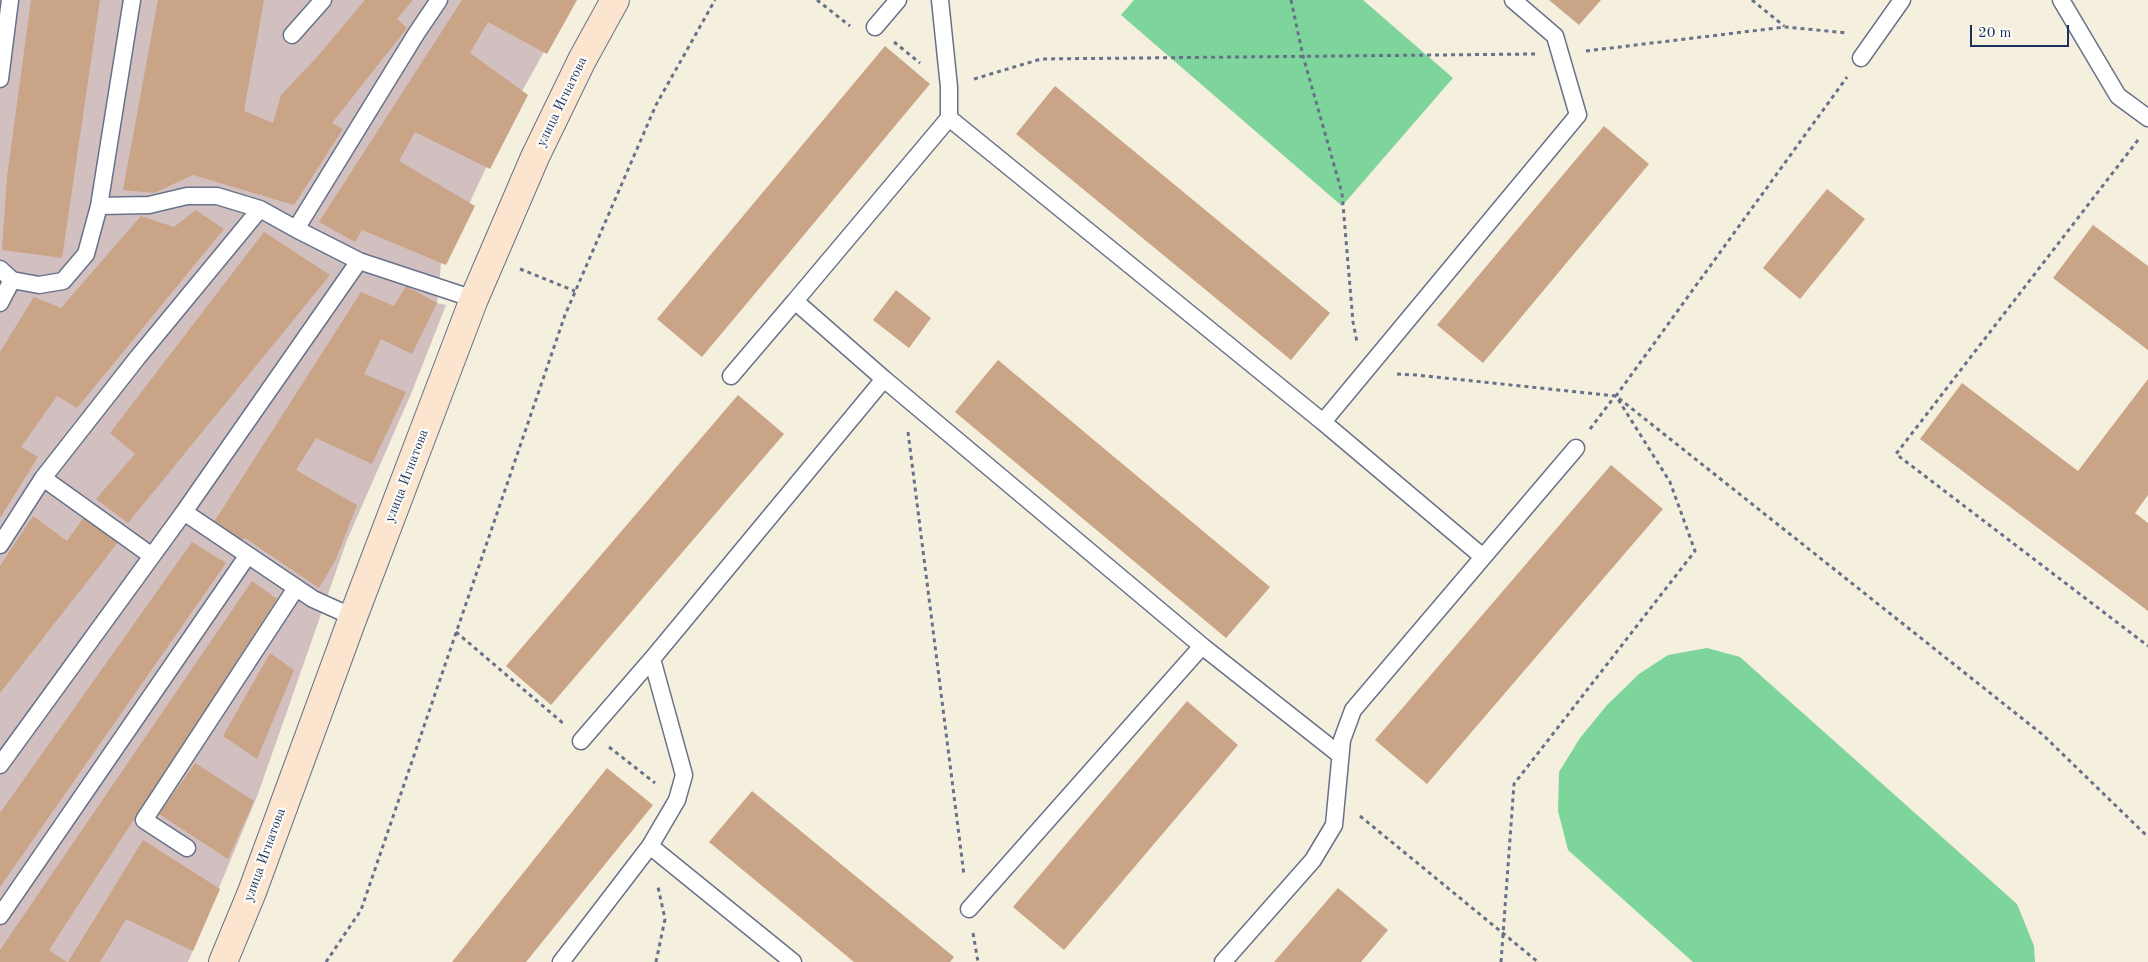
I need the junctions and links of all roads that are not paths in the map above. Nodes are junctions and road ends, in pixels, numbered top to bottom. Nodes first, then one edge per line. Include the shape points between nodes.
1 (10, 0) edge
2 (132, 0) edge
3 (323, 0) edge
4 (439, 0) edge
5 (615, 0) edge
6 (898, 0) edge
7 (940, 0) edge
8 (1512, 0) edge
9 (1902, 0) edge
10 (2061, 0) edge
11 (875, 27) road end
12 (292, 35) dead end
13 (1861, 58) road end
14 (0, 78) edge
15 (949, 118) junction
16 (2148, 118) edge
17 (99, 206) junction
18 (260, 209) junction
19 (296, 229) junction
20 (359, 260) junction
21 (0, 269) edge
22 (12, 280) junction
23 (474, 299) junction
24 (795, 301) junction
25 (0, 303) edge
26 (731, 376) dead end
27 (884, 379) junction
28 (1323, 422) junction
29 (1576, 448) road end
30 (43, 478) junction
31 (184, 512) junction
32 (0, 545) edge
33 (248, 555) junction
34 (152, 556) junction
35 (1483, 557) junction
36 (296, 588) junction
37 (353, 617) junction
38 (1202, 646) junction
39 (652, 659) junction
40 (581, 741) dead end
41 (1340, 756) junction
42 (0, 765) edge
43 (650, 846) junction
44 (187, 848) dead end
45 (968, 909) road end
46 (0, 916) edge
47 (223, 962) edge
48 (561, 962) edge
49 (792, 962) edge
50 (1223, 962) edge

1 - 14 lane
2 - 17 lane
3 - 12 lane
4 - 19 lane
5 - 23 main road, улица Игнатова via 535,157
6 - 11 lane
7 - 15 lane
8 - 28 lane via 1555,36 1578,115
9 - 13 lane
10 - 16 lane via 2118,96
15 - 24 lane
15 - 28 lane
17 - 18 lane via 149,205 187,196 217,196
17 - 22 lane via 86,254 63,281 39,285
18 - 19 lane
18 - 30 lane
19 - 20 lane
20 - 23 lane
20 - 31 lane
21 - 22 lane
22 - 25 lane
23 - 37 main road, улица Игнатова
24 - 26 lane
24 - 27 lane
27 - 38 lane
27 - 39 lane
28 - 35 lane
29 - 35 lane
30 - 32 lane
30 - 34 lane
31 - 33 lane
31 - 34 lane
33 - 36 lane
33 - 46 lane
34 - 42 lane
35 - 41 lane via 1353,710
36 - 37 lane
36 - 44 lane via 144,820
37 - 47 main road, улица Игнатова
38 - 41 lane
38 - 45 lane
39 - 40 lane
39 - 43 lane via 684,775 677,800
41 - 50 lane via 1334,825 1313,860
43 - 48 lane
43 - 49 lane

